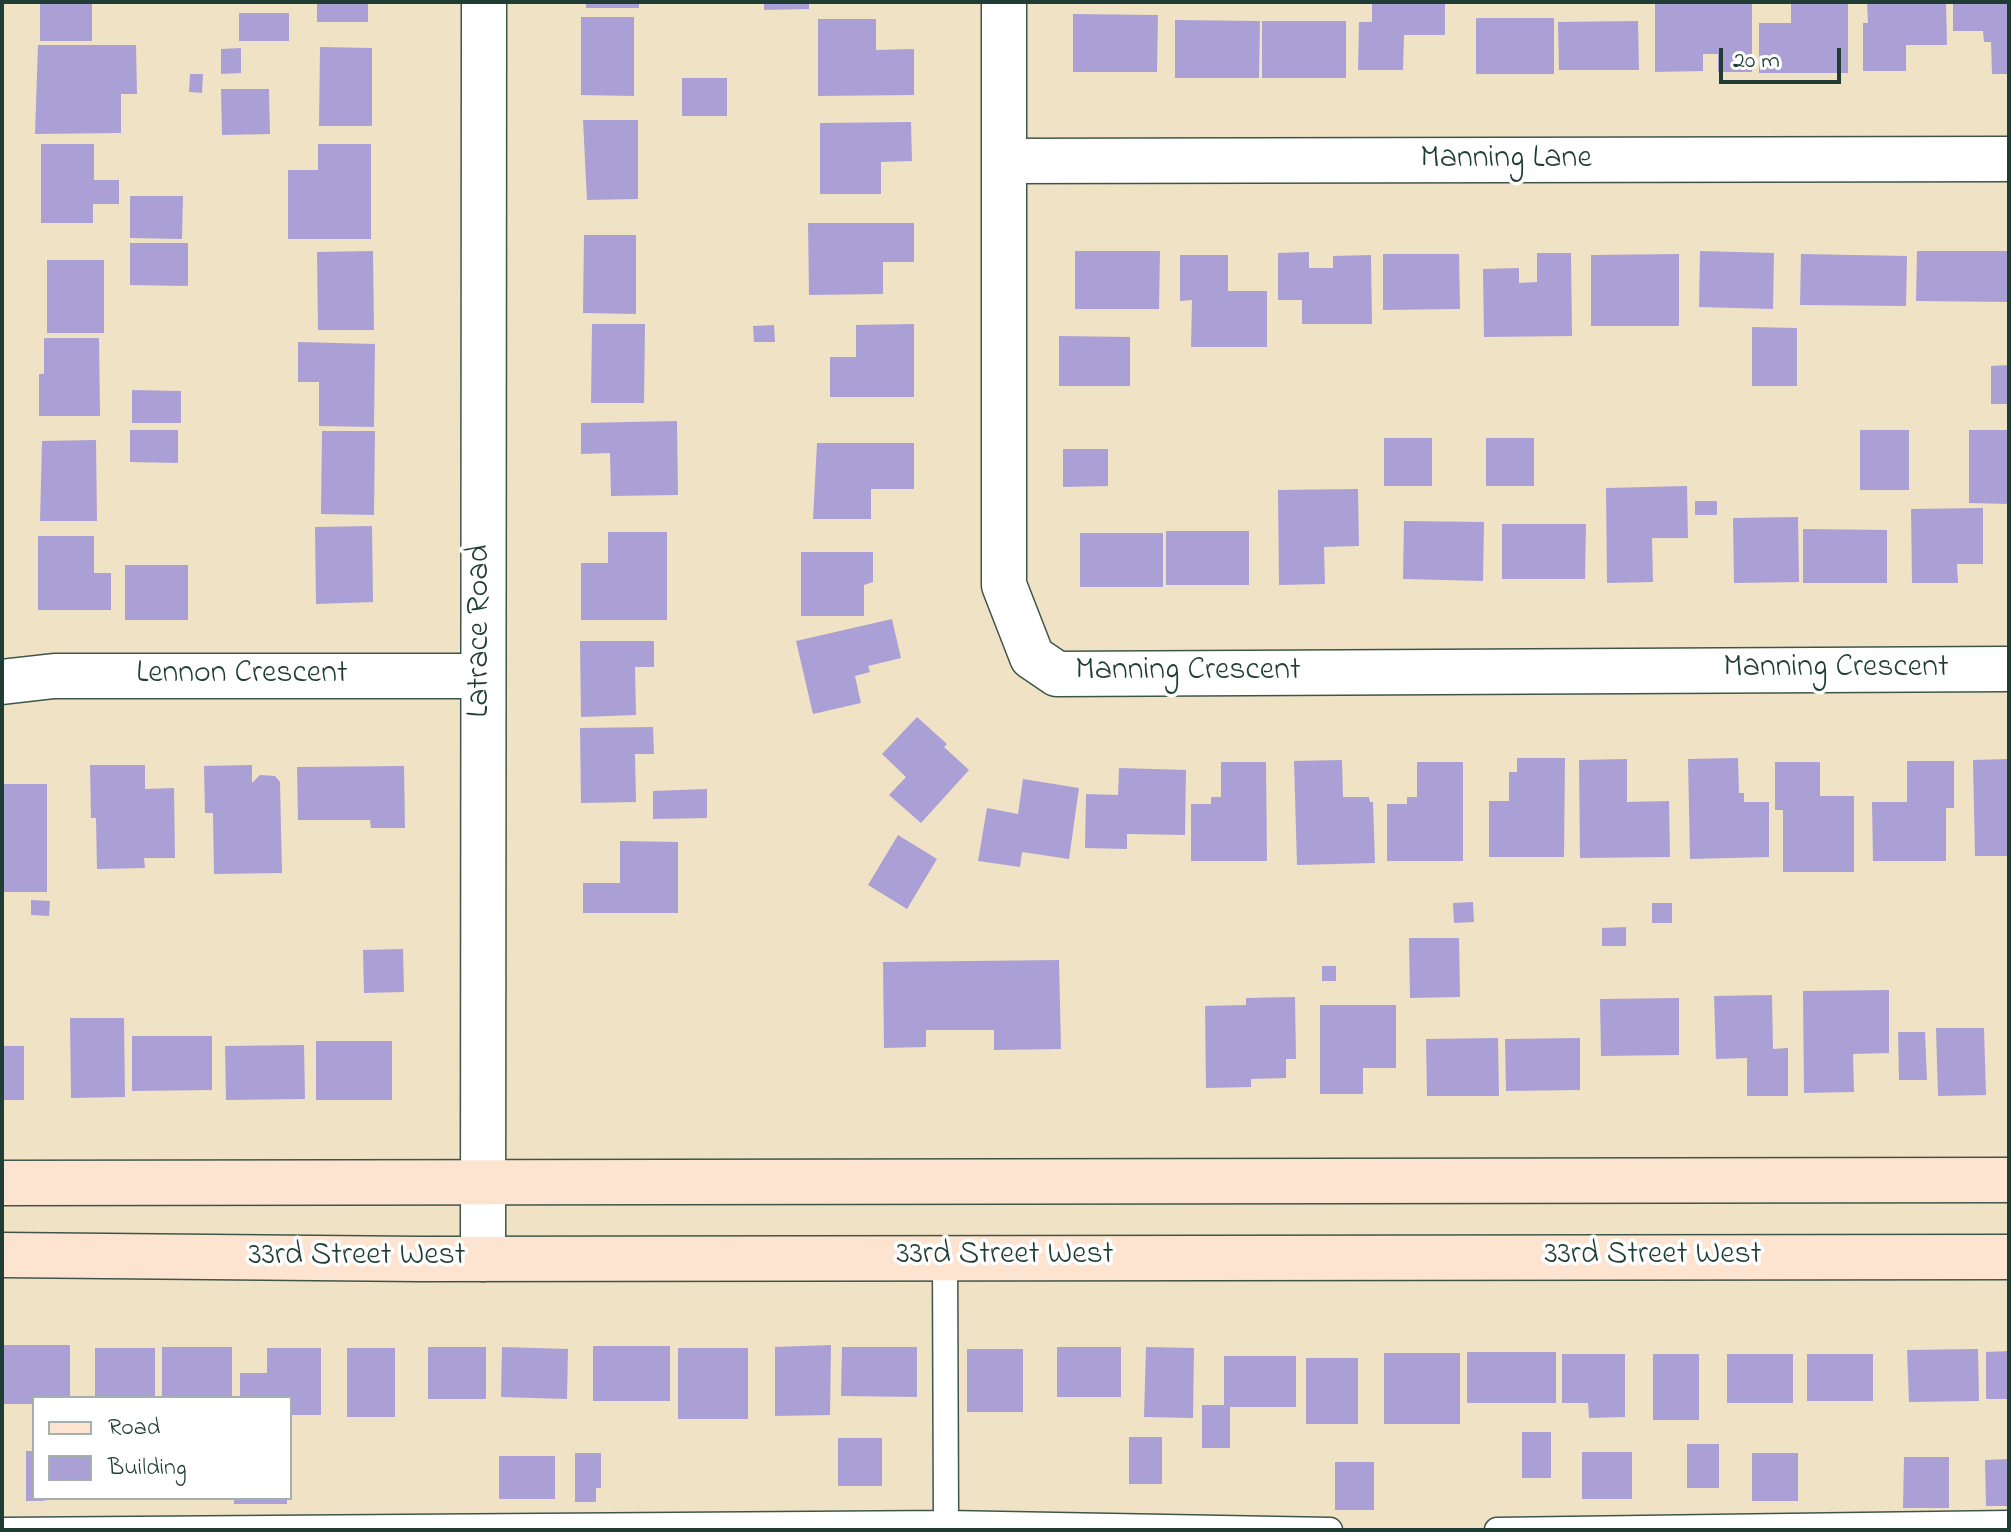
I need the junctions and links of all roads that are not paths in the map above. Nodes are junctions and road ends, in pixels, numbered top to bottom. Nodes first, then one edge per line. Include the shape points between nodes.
1 (484, 2) edge
2 (1004, 2) edge
3 (2009, 159) edge
4 (1004, 161) junction
5 (2009, 669) edge
6 (482, 676) junction
7 (2, 682) edge
8 (2009, 1180) edge
9 (482, 1181) junction
10 (2, 1183) edge
11 (2, 1255) edge
12 (945, 1257) junction
13 (2009, 1257) edge
14 (483, 1259) junction
15 (946, 1523) junction
16 (2009, 1523) edge
17 (2, 1530) edge
18 (1330, 1530) edge
19 (1497, 1530) edge

1 - 6 street, Latrace Road
2 - 4 street, Manning Crescent
3 - 4 street, Manning Lane
4 - 5 street, Manning Crescent via 1004,585 1032,657 1057,674
6 - 7 street, Lennon Crescent via 70,676
6 - 9 street, Latrace Road
8 - 9 main road
9 - 10 main road
9 - 14 street, Latrace Road
11 - 14 main road, 33rd Street West
12 - 13 main road, 33rd Street West
12 - 14 main road, 33rd Street West
12 - 15 lane
15 - 17 lane
15 - 18 lane
16 - 19 lane

